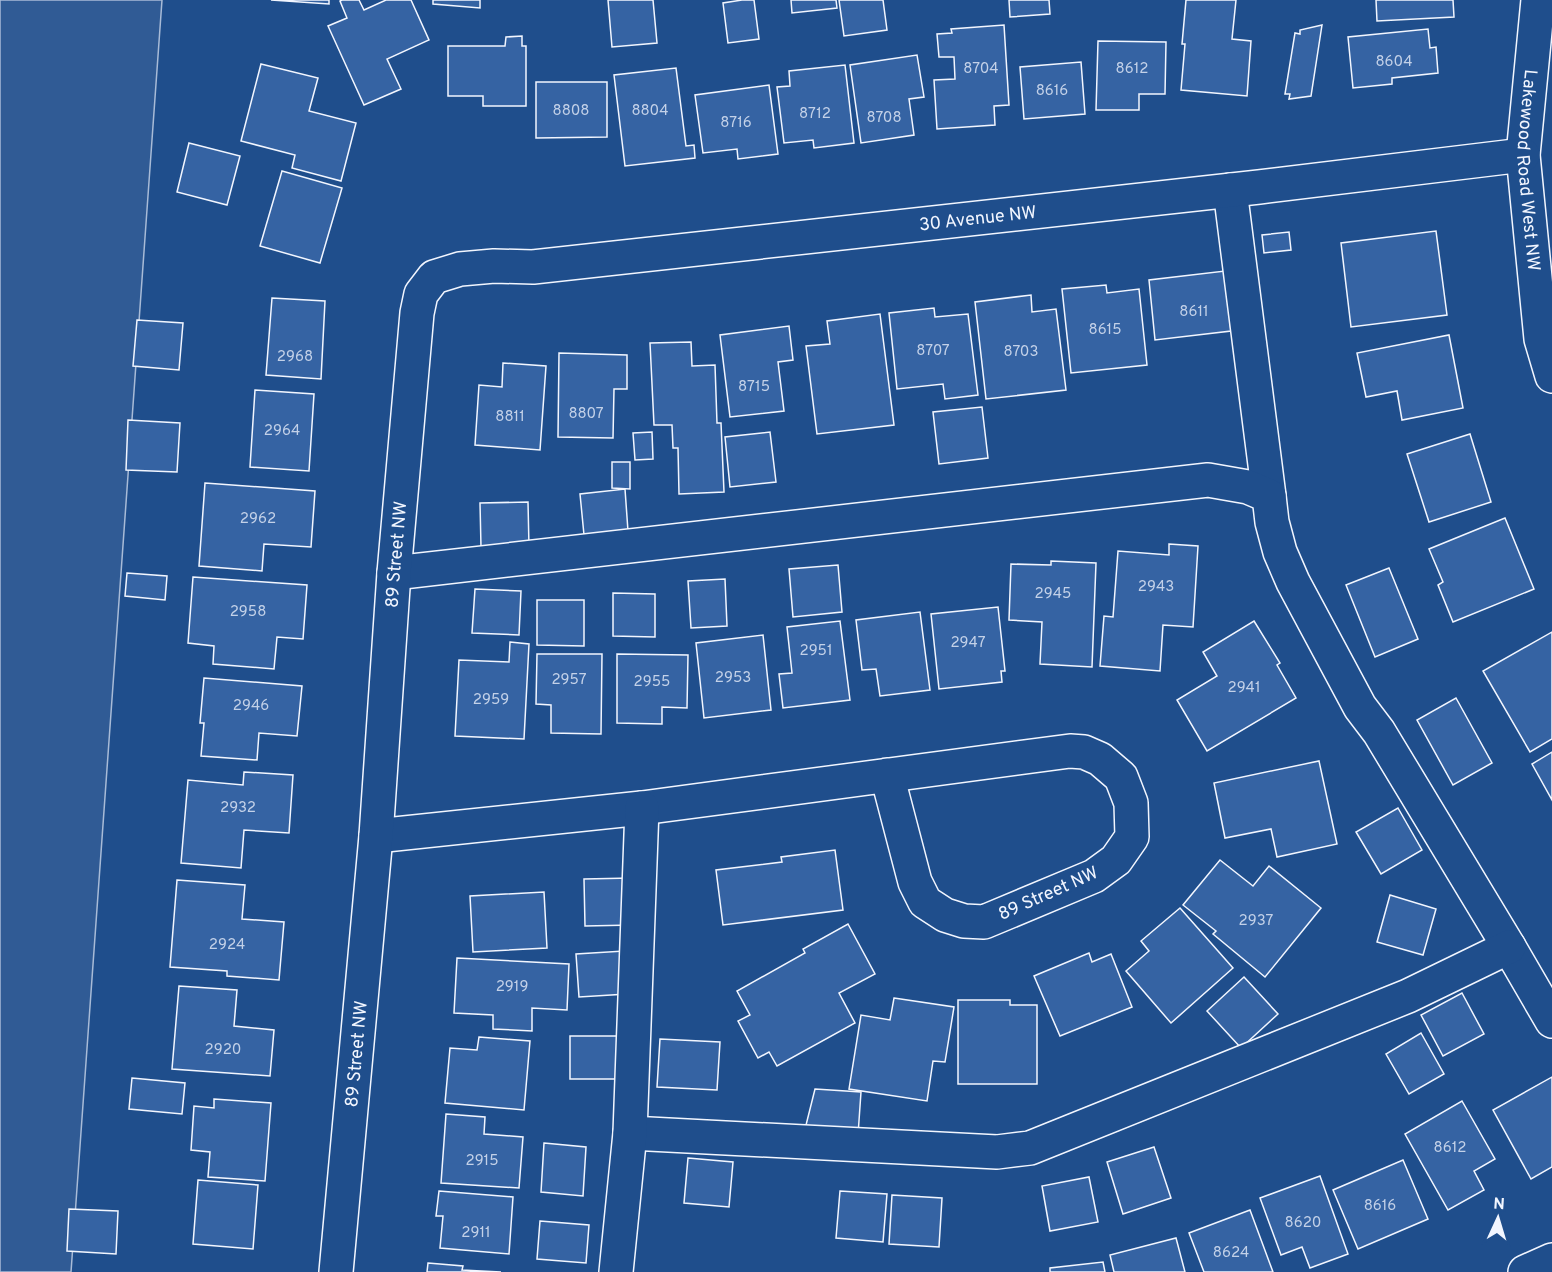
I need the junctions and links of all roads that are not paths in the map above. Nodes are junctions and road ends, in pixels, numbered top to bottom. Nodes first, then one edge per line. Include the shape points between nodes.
1 (1538, 0) edge
2 (1523, 155) junction
3 (1230, 190) junction
4 (434, 278) joint
5 (1552, 376) edge
6 (1269, 496) junction
7 (393, 573) junction
8 (887, 775) junction
9 (642, 808) junction
10 (376, 836) junction
11 (1509, 947) junction
12 (1552, 1021) edge
13 (630, 1133) junction
14 (1552, 1260) edge
15 (336, 1272) edge
16 (616, 1272) edge
17 (1525, 1272) edge

1 - 2 street, Lakewood Road West NW
2 - 3 street, 30 Avenue NW
2 - 5 street, Lakewood Road West NW via 1540,339
3 - 4 street, 30 Avenue NW via 533,267 460,268
3 - 6 street
4 - 7 street, 89 Street NW via 421,294 417,313
6 - 7 street via 1248,487 1208,480
6 - 11 street via 1280,552 1360,707
7 - 10 street, 89 Street NW
8 - 8 street, 89 Street NW via 915,882 925,902 964,921 984,922 1094,876 1116,860 1132,837 1131,803 1121,777 1100,759 1084,752
8 - 9 street, 89 Street NW
9 - 10 street, 89 Street NW
9 - 13 street
10 - 15 street, 89 Street NW
11 - 12 street
11 - 13 street via 1408,996 1030,1148 997,1152
13 - 16 street
14 - 17 street

